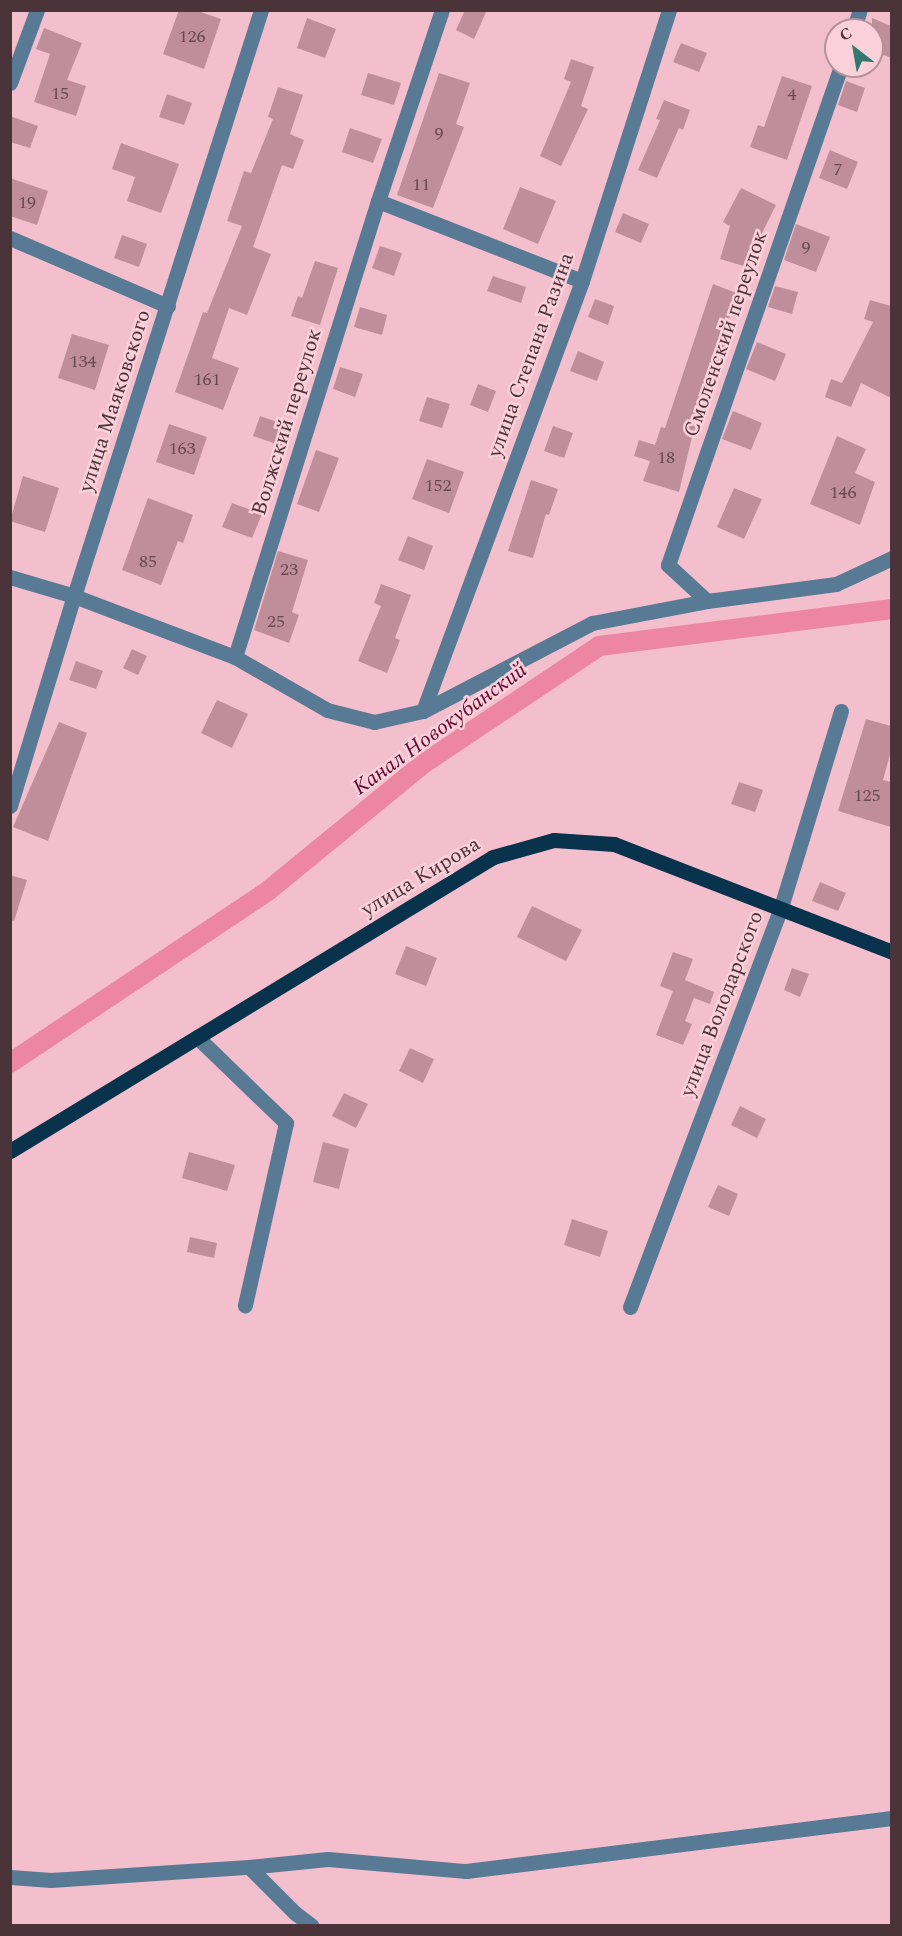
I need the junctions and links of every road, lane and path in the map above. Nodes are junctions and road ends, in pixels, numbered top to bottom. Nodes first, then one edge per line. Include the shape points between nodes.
1 (37, 10) edge
2 (261, 10) edge
3 (442, 10) edge
4 (669, 10) edge
5 (837, 78) edge
6 (10, 83) edge
7 (378, 201) junction
8 (10, 238) edge
9 (582, 281) junction
10 (168, 306) junction
11 (891, 558) edge
12 (10, 577) edge
13 (74, 596) junction
14 (707, 601) junction
15 (236, 657) junction
16 (423, 711) junction
17 (841, 711) dead end
18 (10, 806) edge
19 (781, 907) junction
20 (891, 952) edge
21 (197, 1037) junction
22 (10, 1151) edge
23 (245, 1305) dead end
24 (630, 1307) dead end
25 (891, 1818) edge
26 (249, 1867) junction
27 (10, 1877) edge
28 (312, 1926) edge

1 - 6 street
2 - 10 street, улица Маяковского
3 - 7 street, Волжский переулок
4 - 9 street, улица Степана Разина
5 - 14 street, Смоленский переулок via 668,565
7 - 9 street
7 - 15 street, Волжский переулок
8 - 10 street
9 - 16 street, улица Степана Разина
10 - 13 street, улица Маяковского
11 - 14 street via 836,584
12 - 13 street
13 - 15 street
13 - 18 street, улица Маяковского
14 - 16 street via 592,623
15 - 16 street via 327,710 375,722
17 - 19 street, улица Володарского
19 - 20 main road, улица Кирова
19 - 21 main road, улица Кирова via 614,844 554,840 493,857
19 - 24 street, улица Володарского
21 - 22 main road, улица Кирова
21 - 23 street via 286,1123
25 - 26 street via 466,1871 328,1859
26 - 27 street via 51,1880
26 - 28 street

